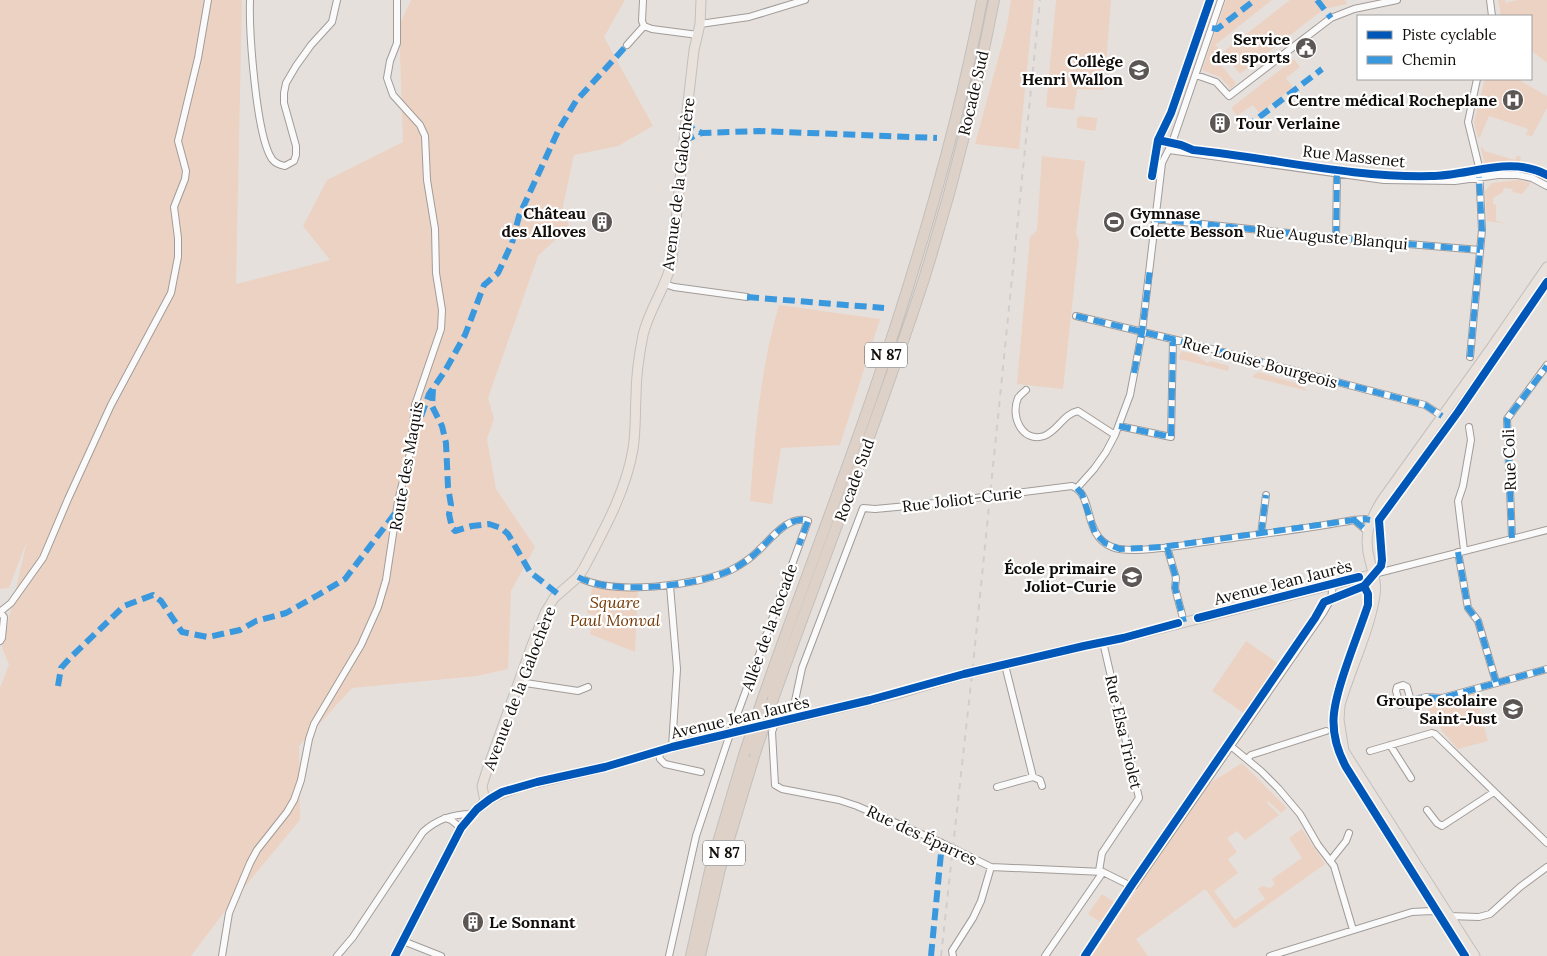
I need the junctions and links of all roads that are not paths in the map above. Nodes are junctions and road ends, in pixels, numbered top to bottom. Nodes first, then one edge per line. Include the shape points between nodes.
1 (208, 0) edge
2 (250, 0) edge
3 (337, 0) edge
4 (397, 0) edge
5 (643, 0) edge
6 (701, 0) edge
7 (805, 0) edge
8 (982, 0) edge
9 (994, 0) edge
10 (1221, 0) edge
11 (1397, 0) edge
12 (1490, 0) edge
13 (1492, 15) edge
14 (700, 24) junction
15 (644, 26) junction
16 (698, 35) junction
17 (627, 45) dead end
18 (1196, 75) junction
19 (1477, 80) edge
20 (1169, 150) junction
21 (1337, 174) junction
22 (1479, 177) junction
23 (1547, 186) edge
24 (1154, 220) junction
25 (1336, 238) junction
26 (1480, 250) junction
27 (1547, 267) edge
28 (665, 284) junction
29 (746, 297) dead end
30 (1076, 316) dead end
31 (1142, 332) junction
32 (1173, 339) junction
33 (1470, 357) dead end
34 (1547, 366) edge
35 (1026, 390) dead end
36 (1442, 416) junction
37 (1119, 426) junction
38 (1469, 427) dead end
39 (1115, 435) junction
40 (1078, 488) junction
41 (1266, 495) dead end
42 (1354, 520) junction
43 (1370, 520) junction
44 (1547, 530) edge
45 (1367, 531) junction
46 (1261, 534) junction
47 (1512, 538) junction
48 (1167, 546) junction
49 (1461, 551) junction
50 (1374, 574) junction
51 (578, 577) junction
52 (1333, 584) junction
53 (670, 586) junction
54 (0, 612) edge
55 (1184, 622) junction
56 (0, 641) edge
57 (1103, 642) junction
58 (1005, 665) junction
59 (1547, 669) edge
60 (519, 682) junction
61 (1496, 682) junction
62 (588, 687) dead end
63 (1411, 701) dead end
64 (795, 718) junction
65 (775, 723) junction
66 (1326, 731) dead end
67 (730, 734) junction
68 (1390, 745) junction
69 (672, 747) junction
70 (1232, 747) junction
71 (658, 750) junction
72 (1370, 751) dead end
73 (1247, 759) junction
74 (701, 772) dead end
75 (1033, 777) junction
76 (1411, 778) dead end
77 (484, 779) junction
78 (1042, 786) dead end
79 (997, 787) dead end
80 (502, 792) junction
81 (1494, 792) junction
82 (485, 802) junction
83 (1428, 810) dead end
84 (472, 814) junction
85 (445, 818) junction
86 (461, 828) junction
87 (1349, 833) dead end
88 (1547, 843) edge
89 (1330, 860) junction
90 (991, 867) junction
91 (1547, 867) edge
92 (1101, 872) junction
93 (1448, 916) junction
94 (1353, 930) junction
95 (402, 941) junction
96 (339, 954) edge
97 (1474, 955) edge
98 (222, 956) edge
99 (395, 956) edge
100 (441, 956) edge
101 (669, 956) edge
102 (691, 956) edge
103 (700, 956) edge
104 (952, 956) edge
105 (1045, 956) edge
106 (1270, 956) edge

1 - 54 street via 178,141 186,171 174,207 178,257 171,293 111,405 43,558 11,603
2 - 3 street via 255,79 263,131 272,159 285,166 294,161 296,151 284,103 286,83 332,22
4 - 98 street, Route des Maquis via 397,43 387,78 393,95 420,125 425,136 442,310 441,329 415,405 411,449 378,607 365,637 314,724 294,800 257,850 229,913
5 - 15 street
6 - 14 main road, Avenue de la Galochère
7 - 14 street via 750,18
8 - 102 highway, Rocade Sud / N 87, bridge via 946,158 911,280 744,755 714,858
9 - 103 highway, Rocade Sud / N 87, bridge via 970,110 923,280 755,753 720,869
10 - 18 street
11 - 18 street via 1354,9 1331,18 1229,96 1216,82
12 - 13 street
14 - 16 main road, Avenue de la Galochère
15 - 16 street
15 - 17 street
16 - 28 main road, Avenue de la Galochère via 672,261
18 - 20 street
19 - 22 street via 1468,122
20 - 21 street, Rue Massenet
20 - 24 street via 1162,162
21 - 22 street, Rue Massenet via 1418,181
21 - 25 street
22 - 23 street, Rue Massenet via 1518,175
22 - 26 street
24 - 25 street, Rue Auguste Blanqui
24 - 31 street
25 - 26 street, Rue Auguste Blanqui
26 - 33 street
27 - 36 main road
28 - 29 street
28 - 51 main road, Avenue de la Galochère via 650,313 643,336 637,377 634,442 626,478
30 - 31 street, Rue Louise Bourgeois
31 - 32 street, Rue Louise Bourgeois
31 - 37 street via 1130,395
32 - 36 street, Rue Louise Bourgeois via 1425,406
32 - 37 street via 1171,438
34 - 47 street, Rue Coli via 1507,419
35 - 39 street via 1018,397 1016,416 1025,434 1046,435 1078,411
36 - 43 main road
37 - 39 street
38 - 49 street via 1471,440 1458,500
39 - 40 street via 1100,461
40 - 48 street via 1092,527 1105,543 1134,550
40 - 64 street, Rue Joliot-Curie via 1072,486 918,505 863,508 802,668
41 - 46 street
42 - 43 street
42 - 45 street
42 - 46 street
43 - 45 main road
44 - 47 street
45 - 50 main road
46 - 48 street
47 - 49 street
48 - 55 street
49 - 50 street
49 - 61 street via 1468,608 1478,620
50 - 52 main road, Avenue Jean Jaurès
50 - 93 main road via 1375,596 1370,616 1340,705 1341,738 1344,751
51 - 53 street via 609,586
51 - 60 main road, Avenue de la Galochère via 550,604
52 - 55 main road, Avenue Jean Jaurès
52 - 70 street via 1331,599 1323,614
53 - 67 street, Allée de la Rocade via 731,570 748,560 782,528 798,519 808,521
53 - 69 street via 677,669
54 - 56 street via 4,617
55 - 57 main road, Avenue Jean Jaurès
57 - 58 main road, Avenue Jean Jaurès
57 - 92 street, Rue Elsa Triolet via 1139,798 1102,853
58 - 64 main road, Avenue Jean Jaurès
58 - 75 street
59 - 61 street
60 - 62 street via 578,691
60 - 77 main road, Avenue de la Galochère
61 - 63 street via 1442,698 1426,697
64 - 65 main road, Avenue Jean Jaurès
65 - 67 main road, Avenue Jean Jaurès
65 - 90 street, Rue des Éparres via 772,732 775,785 857,806
66 - 73 street
67 - 69 main road, Avenue Jean Jaurès
67 - 101 street, Allée de la Rocade via 696,836
68 - 72 street
68 - 76 street
68 - 81 street via 1435,734
69 - 71 main road, Avenue Jean Jaurès
70 - 73 street
70 - 92 street, Rue des Éparres via 1136,885 1131,886
71 - 74 street via 660,759 666,764
71 - 80 main road, Avenue Jean Jaurès via 613,765
73 - 89 street via 1287,798
75 - 78 street via 1040,780
75 - 79 street
77 - 80 main road via 490,788
77 - 82 main road, Avenue de la Galochère
80 - 82 main road, Avenue Jean Jaurès
81 - 83 street via 1442,826 1436,824
81 - 88 street
82 - 84 main road, Avenue Jean Jaurès
84 - 85 street
84 - 86 main road, Avenue Jean Jaurès
85 - 86 street
85 - 96 street via 438,820 419,837
86 - 95 main road, Avenue Jean Jaurès
87 - 89 street
89 - 94 street
90 - 92 street, Rue des Éparres
90 - 104 street via 982,901
91 - 93 street via 1490,914
92 - 105 street
93 - 94 street via 1432,911 1412,912
93 - 97 main road
94 - 106 street
95 - 99 main road, Avenue Jean Jaurès
95 - 100 street

